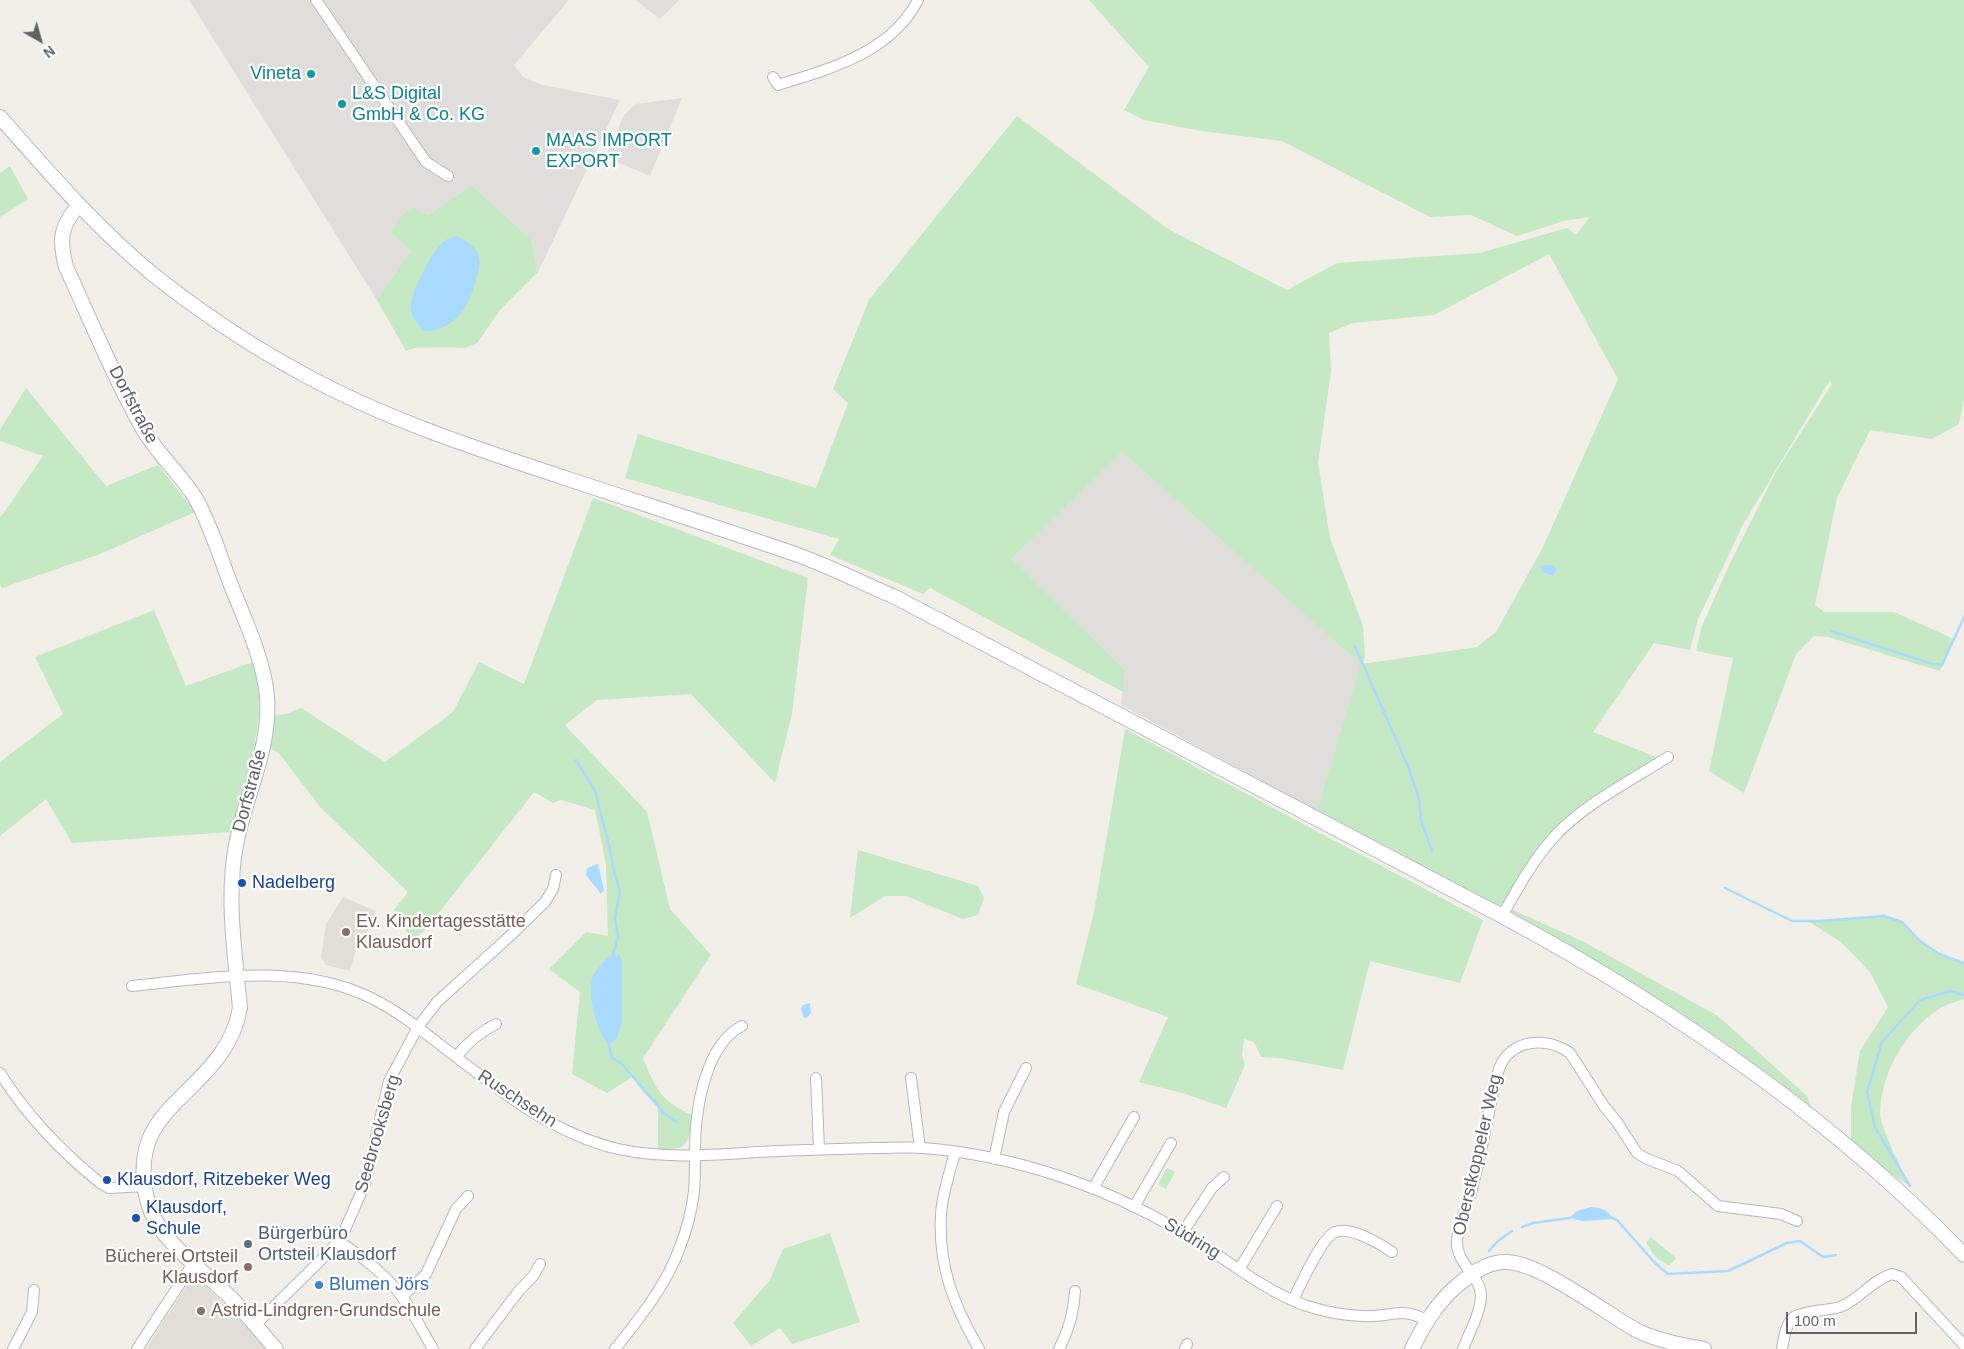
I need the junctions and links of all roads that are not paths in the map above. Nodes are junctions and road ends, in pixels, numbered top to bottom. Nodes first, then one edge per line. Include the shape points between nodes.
1 (316, 0) edge
2 (918, 0) edge
3 (773, 77) dead end
4 (0, 117) edge
5 (448, 176) dead end
6 (79, 205) junction
7 (1668, 757) dead end
8 (556, 875) dead end
9 (1502, 916) junction
10 (237, 976) junction
11 (132, 986) dead end
12 (496, 1024) dead end
13 (742, 1026) dead end
14 (418, 1027) junction
15 (456, 1057) junction
16 (1026, 1068) dead end
17 (0, 1073) edge
18 (816, 1078) dead end
19 (911, 1078) dead end
20 (1134, 1117) dead end
21 (1171, 1143) dead end
22 (862, 1148) joint
23 (920, 1148) junction
24 (819, 1149) junction
25 (955, 1152) junction
26 (696, 1156) junction
27 (994, 1159) junction
28 (1224, 1177) dead end
29 (145, 1186) junction
30 (1093, 1189) junction
31 (468, 1196) dead end
32 (1277, 1206) dead end
33 (1134, 1207) junction
34 (1797, 1221) dead end
35 (1184, 1232) junction
36 (339, 1241) junction
37 (1392, 1252) dead end
38 (1964, 1255) edge
39 (194, 1262) junction
40 (540, 1264) dead end
41 (1240, 1268) junction
42 (1471, 1275) junction
43 (34, 1290) dead end
44 (1075, 1292) dead end
45 (402, 1297) junction
46 (1293, 1300) junction
47 (1426, 1320) junction
48 (255, 1325) junction
49 (1964, 1344) edge
50 (13, 1349) edge
51 (136, 1349) edge
52 (276, 1349) edge
53 (433, 1349) edge
54 (475, 1349) edge
55 (615, 1349) edge
56 (979, 1349) edge
57 (1059, 1349) edge
58 (1412, 1349) edge
59 (1463, 1349) edge
60 (1704, 1349) edge
61 (1782, 1349) edge

1 - 5 street via 426,162
2 - 3 street via 903,22 881,42 861,54 834,68 778,85
4 - 6 main road
6 - 9 main road via 160,280 213,319 305,375 380,412 444,438 798,555 895,597
6 - 10 main road, Dorfstraße via 64,225 61,249 66,267 130,407 145,433 196,499 243,616 264,679 266,725 233,864 232,915
7 - 9 street via 1579,815 1556,835 1536,858
8 - 14 street, Seebrooksberg via 553,889 545,902 437,1002
9 - 38 main road via 1642,996 1769,1083 1874,1168
10 - 11 street
10 - 14 street, Ruschsehn via 314,980 340,986 370,997
10 - 29 main road, Dorfstraße via 240,1008 230,1042 152,1133 144,1165
12 - 15 street via 470,1042
13 - 26 street via 721,1042 712,1059 696,1126
14 - 15 street, Ruschsehn
14 - 36 street, Seebrooksberg via 389,1081 365,1184
15 - 26 street, Ruschsehn via 537,1115 565,1130 617,1148
16 - 27 street via 1004,1112
17 - 29 street via 34,1119 100,1183 109,1188
18 - 24 street
19 - 23 street
20 - 30 street
21 - 33 street
22 - 23 street, Südring
22 - 24 street, Ruschsehn
23 - 25 street, Südring
24 - 26 street, Ruschsehn
25 - 27 street, Südring
25 - 56 street via 941,1214 941,1243 955,1304
26 - 55 street via 694,1193 674,1263 637,1322
27 - 30 street, Südring
28 - 35 street via 1212,1188
29 - 39 main road, Dorfstraße via 149,1205 160,1228
30 - 33 street, Südring
31 - 45 street via 456,1209 426,1274
32 - 41 street
33 - 35 street, Südring
34 - 42 street, Oberstkoppeler Weg via 1782,1214 1718,1206 1678,1171 1637,1153 1574,1058 1563,1048 1530,1042 1508,1054 1501,1062 1496,1080 1471,1194 1457,1241 1461,1258
35 - 41 street, Südring
36 - 45 street via 384,1277
36 - 48 street, Seebrooksberg
37 - 46 street via 1369,1238 1335,1232 1324,1242
39 - 48 main road, Dorfstraße
39 - 51 street
40 - 54 street
41 - 46 street, Südring
42 - 47 main road via 1455,1287
42 - 59 street, Oberstkoppeler Weg via 1481,1296
42 - 60 main road via 1487,1266 1504,1262 1525,1266 1639,1331 1667,1342
43 - 50 street via 32,1312
44 - 57 street via 1074,1309
45 - 53 street
46 - 47 street, Südring via 1330,1312 1371,1316 1406,1312
47 - 58 main road
48 - 52 main road, Dorfstraße
49 - 61 street via 1902,1277 1892,1274 1840,1307 1794,1317 1787,1326

